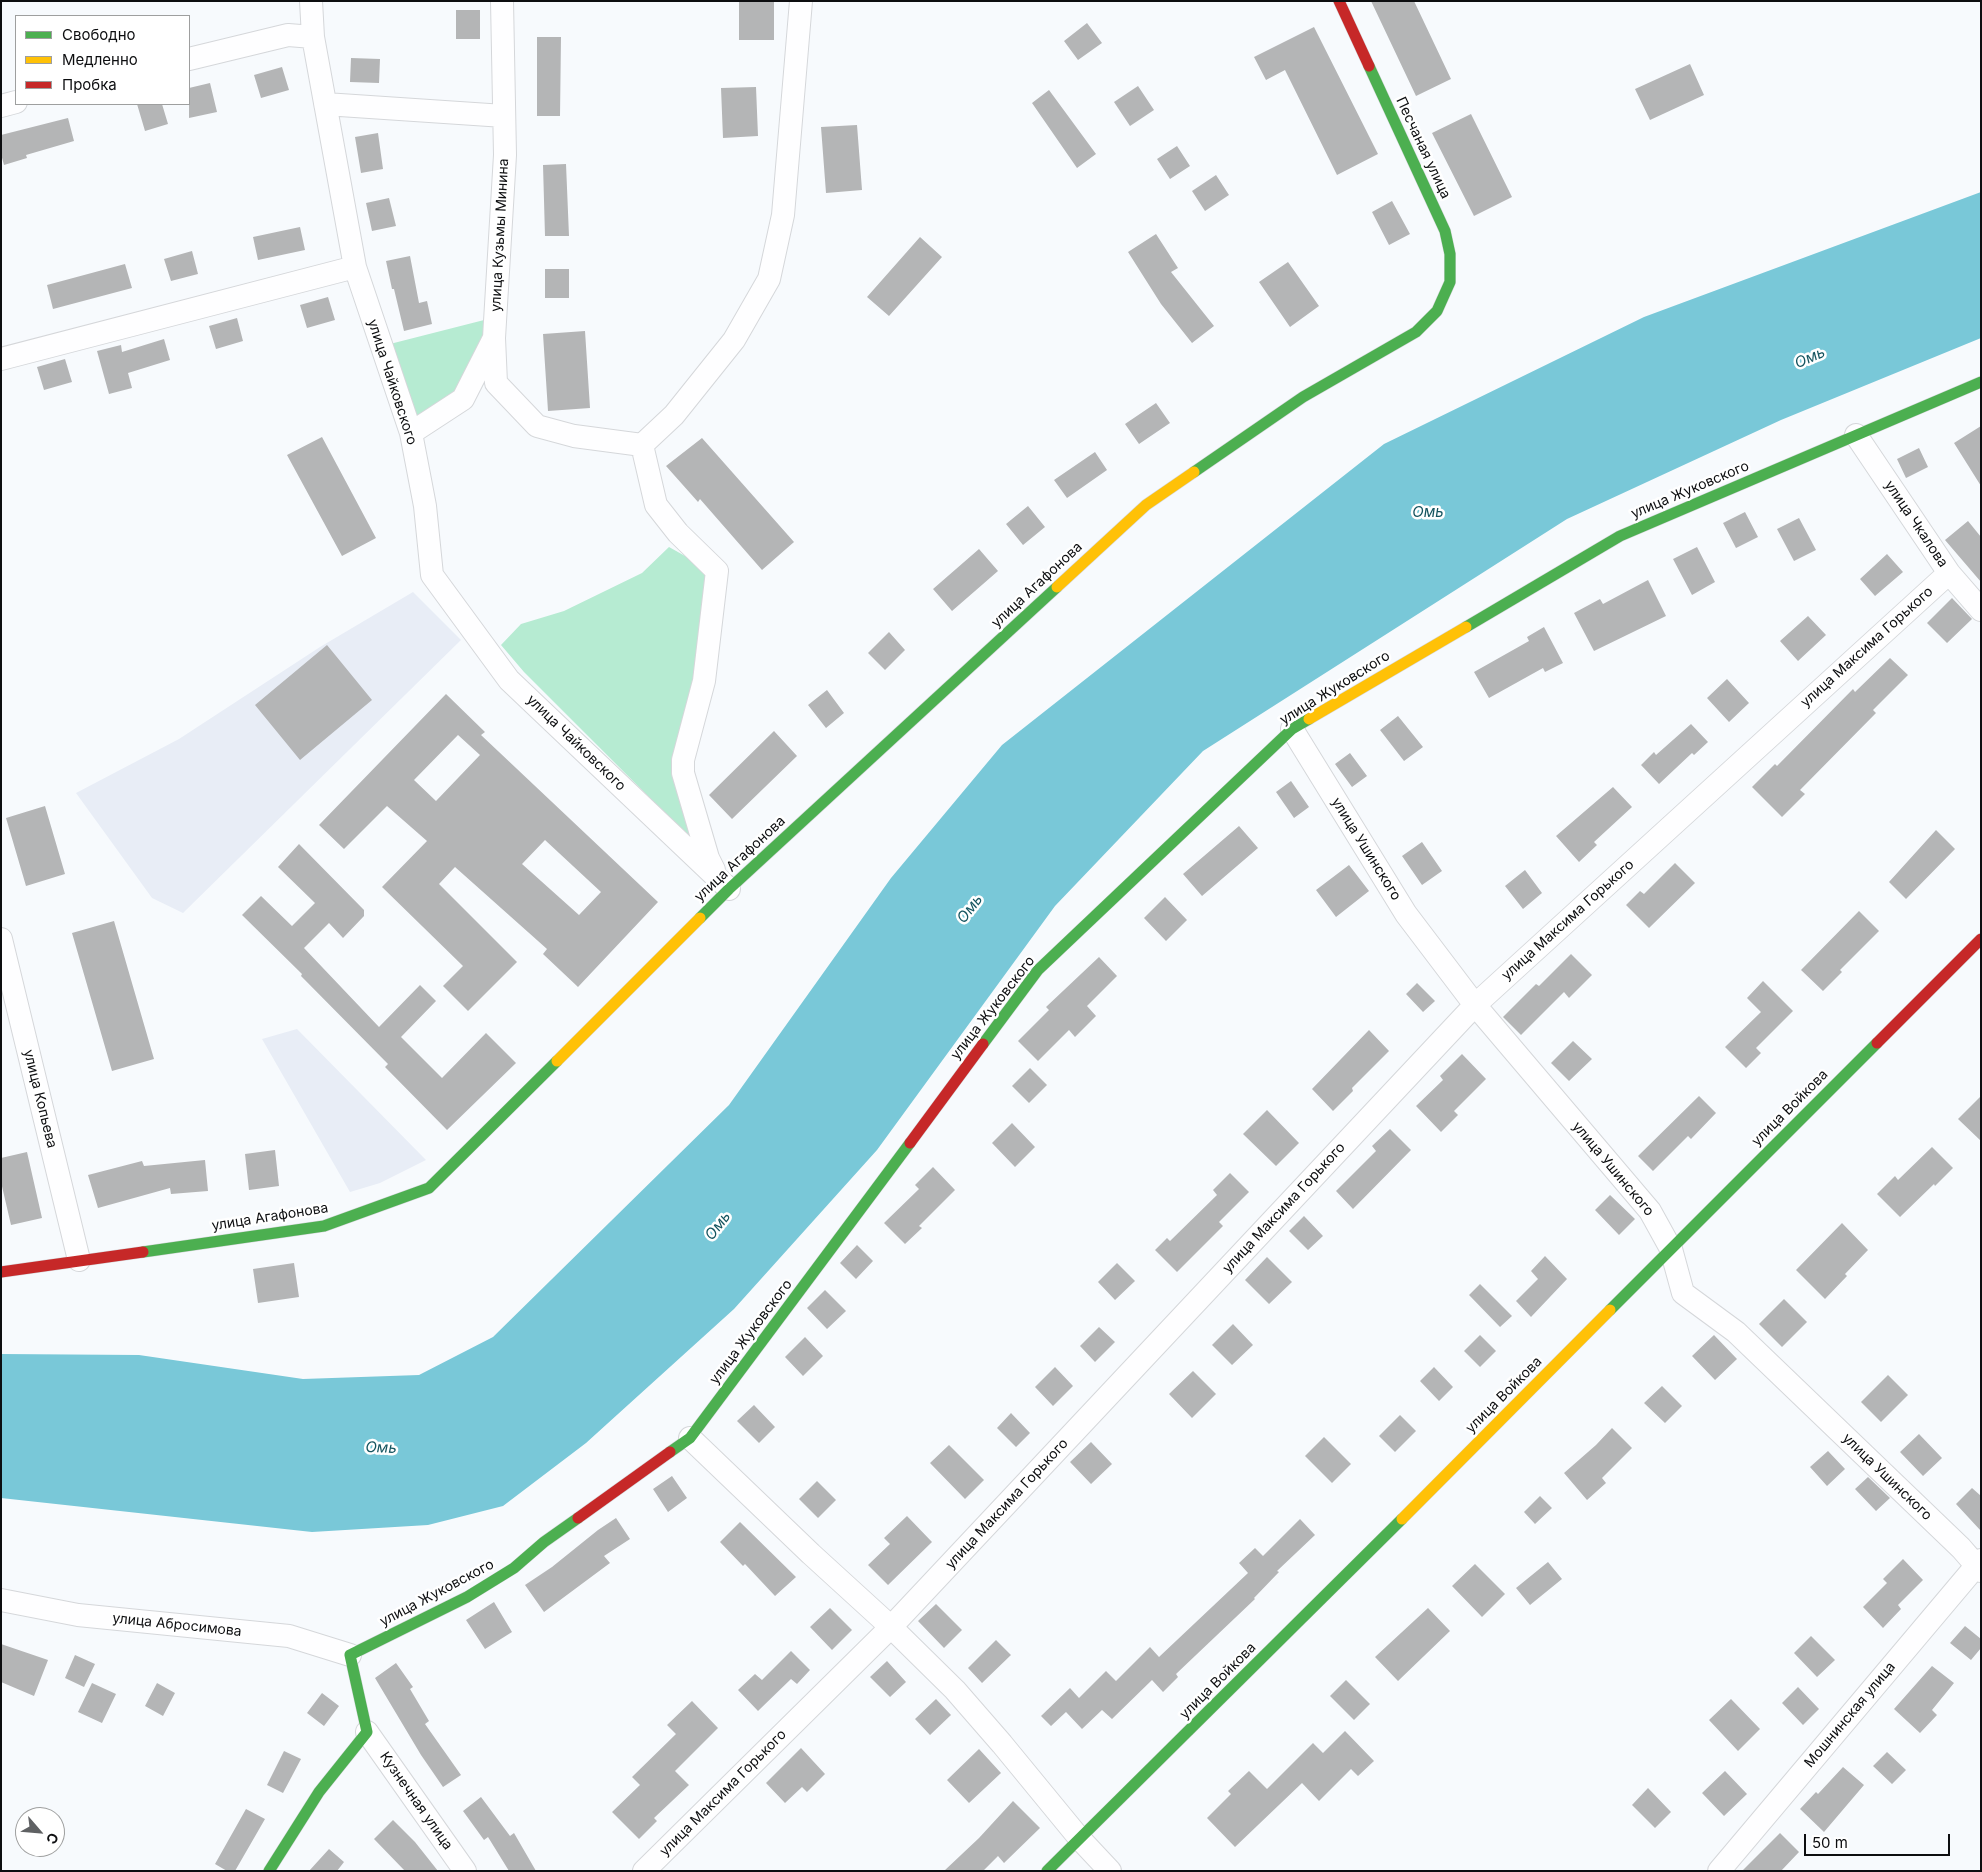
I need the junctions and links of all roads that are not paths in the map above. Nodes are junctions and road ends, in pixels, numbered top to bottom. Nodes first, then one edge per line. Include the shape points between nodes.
1 (311, 1) edge
2 (502, 1) edge
3 (801, 1) edge
4 (1339, 1) edge
5 (313, 37) junction
6 (190, 59) edge
7 (15, 102) edge
8 (325, 104) junction
9 (1, 106) edge
10 (504, 116) junction
11 (354, 267) junction
12 (1436, 310) joint
13 (494, 338) junction
14 (1, 359) edge
15 (1981, 382) edge
16 (463, 399) junction
17 (538, 426) junction
18 (411, 433) junction
19 (1856, 435) junction
20 (642, 445) junction
21 (1949, 573) junction
22 (1981, 610) edge
23 (1292, 729) junction
24 (724, 885) junction
25 (1, 939) edge
26 (1981, 939) edge
27 (1475, 1005) junction
28 (1671, 1249) junction
29 (79, 1260) junction
30 (1, 1272) edge
31 (690, 1438) junction
32 (1979, 1565) edge
33 (1, 1600) edge
34 (891, 1627) junction
35 (350, 1655) junction
36 (368, 1732) junction
37 (1080, 1839) junction
38 (269, 1871) edge
39 (465, 1871) edge
40 (644, 1871) edge
41 (1047, 1871) edge
42 (1110, 1871) edge
43 (1719, 1871) edge

1 - 5 street, улица Чайковского
2 - 10 street, улица Кузьмы Минина
3 - 20 street via 783,215 769,279 734,340 674,415
4 - 12 street, Песчаная улица via 1445,231 1450,254 1450,282
5 - 6 street via 288,35
5 - 8 street, улица Чайковского
7 - 9 street
8 - 10 street
8 - 11 street, улица Чайковского
10 - 13 street, улица Кузьмы Минина via 505,155
11 - 14 street
11 - 18 street, улица Чайковского
12 - 24 street, улица Агафонова via 1416,332 1303,396 1146,505
13 - 16 street, улица Кузьмы Минина
13 - 17 street via 496,383
15 - 19 street, улица Жуковского
16 - 17 street via 489,396
16 - 18 street, улица Кузьмы Минина
17 - 20 street via 574,436
18 - 24 street, улица Чайковского via 425,506 432,575 509,680
19 - 21 street, улица Чкалова
19 - 23 street, улица Жуковского via 1620,536
20 - 24 street via 656,505 678,533 717,570 704,681 683,760 683,773 708,858
21 - 22 street, улица Чкалова
21 - 27 street, улица Максима Горького
23 - 27 street, улица Ушинского via 1406,914
23 - 31 street, улица Жуковского via 1038,970
24 - 29 street, улица Агафонова via 429,1188 324,1226
25 - 29 street, улица Копьева
26 - 28 street, улица Войкова
27 - 28 street, улица Ушинского via 1650,1211
27 - 34 street, улица Максима Горького
28 - 32 street, улица Ушинского via 1684,1293 1736,1332
28 - 37 street, улица Войкова
29 - 30 street, улица Агафонова
31 - 34 street
31 - 35 street, улица Жуковского via 544,1542 514,1568 467,1597
32 - 43 street, Мошнинская улица
33 - 35 street, улица Абросимова via 78,1615 288,1636
34 - 37 street via 955,1690
34 - 40 street, улица Максима Горького
35 - 36 street
36 - 38 street via 319,1792
36 - 39 street, Кузнечная улица
37 - 41 street, улица Войкова
37 - 42 street

